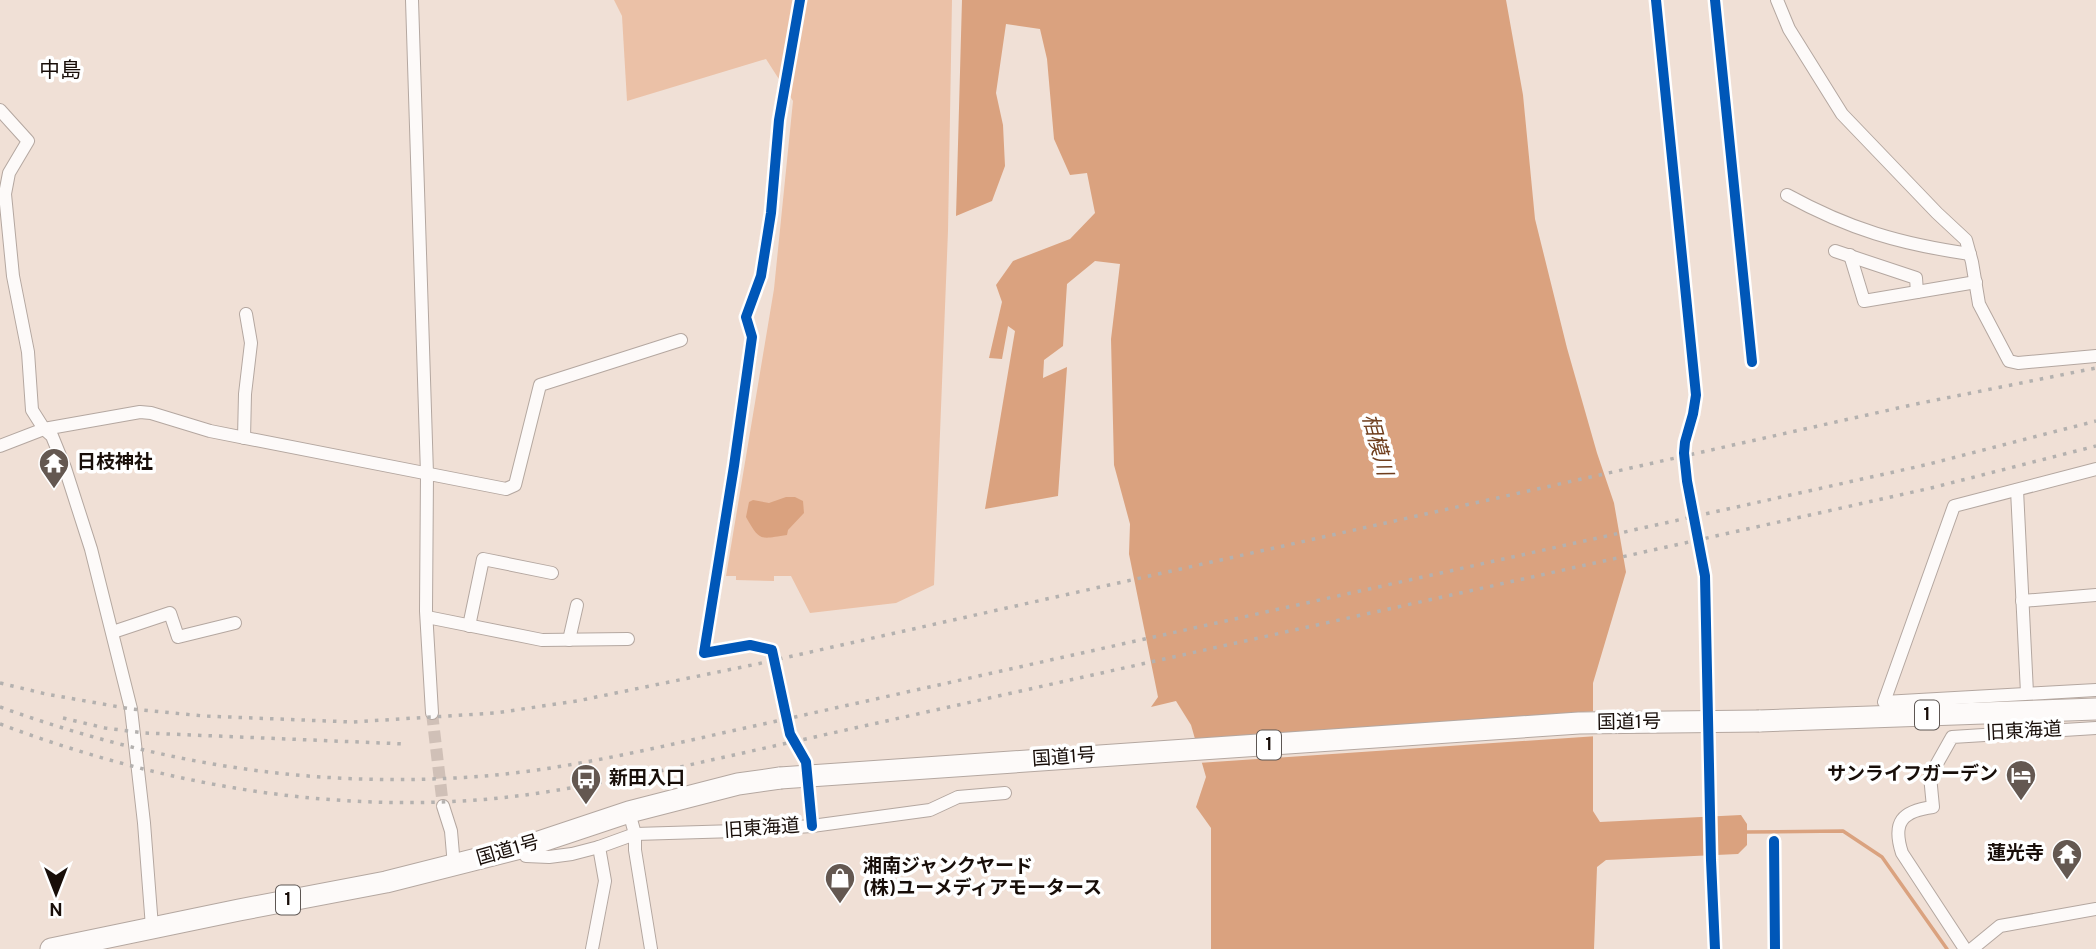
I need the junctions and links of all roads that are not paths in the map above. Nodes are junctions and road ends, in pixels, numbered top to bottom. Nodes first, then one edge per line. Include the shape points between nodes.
1 (412, 0) edge
2 (800, 0) edge
3 (1777, 0) edge
4 (0, 110) edge
5 (1787, 195) dead end
6 (1835, 251) dead end
7 (1970, 254) junction
8 (1850, 255) junction
9 (1976, 282) junction
10 (1917, 292) junction
11 (246, 314) dead end
12 (681, 340) dead end
13 (2096, 356) edge
14 (44, 429) junction
15 (244, 438) junction
16 (0, 446) edge
17 (2096, 469) edge
18 (427, 474) junction
19 (2017, 490) junction
20 (552, 573) dead end
21 (2096, 595) edge
22 (2022, 601) junction
23 (576, 605) dead end
24 (427, 617) junction
25 (235, 623) dead end
26 (469, 626) junction
27 (113, 632) junction
28 (628, 639) dead end
29 (569, 640) junction
30 (2096, 690) edge
31 (2027, 693) junction
32 (2096, 709) edge
33 (432, 713) tunnel mouth
34 (2096, 728) edge
35 (1005, 793) dead end
36 (443, 806) tunnel mouth
37 (629, 812) junction
38 (812, 826) junction
39 (635, 834) junction
40 (600, 847) junction
41 (524, 848) junction
42 (454, 866) junction
43 (2096, 909) edge
44 (152, 927) junction
45 (51, 949) edge
46 (592, 949) edge
47 (651, 949) edge
48 (1965, 949) edge
49 (1972, 949) edge

1 - 18 street
2 - 38 street via 779,120 761,276 746,317 752,337 704,653 750,645 772,649 790,734 806,762
3 - 7 street via 1789,29 1842,114 1966,240
4 - 14 street via 28,141 9,173 5,194 32,410
5 - 7 street via 1847,225 1921,247
6 - 8 street
7 - 9 street
8 - 10 street via 1916,278
8 - 10 street via 1864,301
9 - 10 street
9 - 13 street via 1979,304 2009,361
11 - 15 street via 251,343
12 - 18 street via 540,385 515,485 506,489
14 - 15 street via 140,412
14 - 16 street
14 - 27 street via 52,436 65,468
15 - 18 street
17 - 19 street
18 - 24 street
19 - 22 street
19 - 31 street via 1954,506 1884,702
20 - 26 street via 484,559
21 - 22 street
22 - 31 street
23 - 29 street
24 - 26 street
24 - 33 street
25 - 27 street via 178,637 170,613
26 - 29 street via 542,640
27 - 44 street via 131,709
28 - 29 street
30 - 31 street
32 - 37 highway, 国道1号 / 1, bridge via 1579,723 780,778
34 - 48 street, 旧東海道 via 1952,737 1930,776 1933,807 1916,809 1898,825 1902,853
35 - 38 street, 旧東海道 via 958,797 930,810
36 - 42 street
37 - 39 street
37 - 41 highway, 国道1号 / 1
38 - 39 street, 旧東海道
39 - 40 street, 旧東海道
39 - 47 street
40 - 41 street, 旧東海道 via 550,857 527,856
40 - 46 street via 605,881
41 - 42 highway, 国道1号 / 1
42 - 44 highway, 国道1号 / 1
43 - 49 street via 2000,926
44 - 45 highway, 国道1号 / 1

